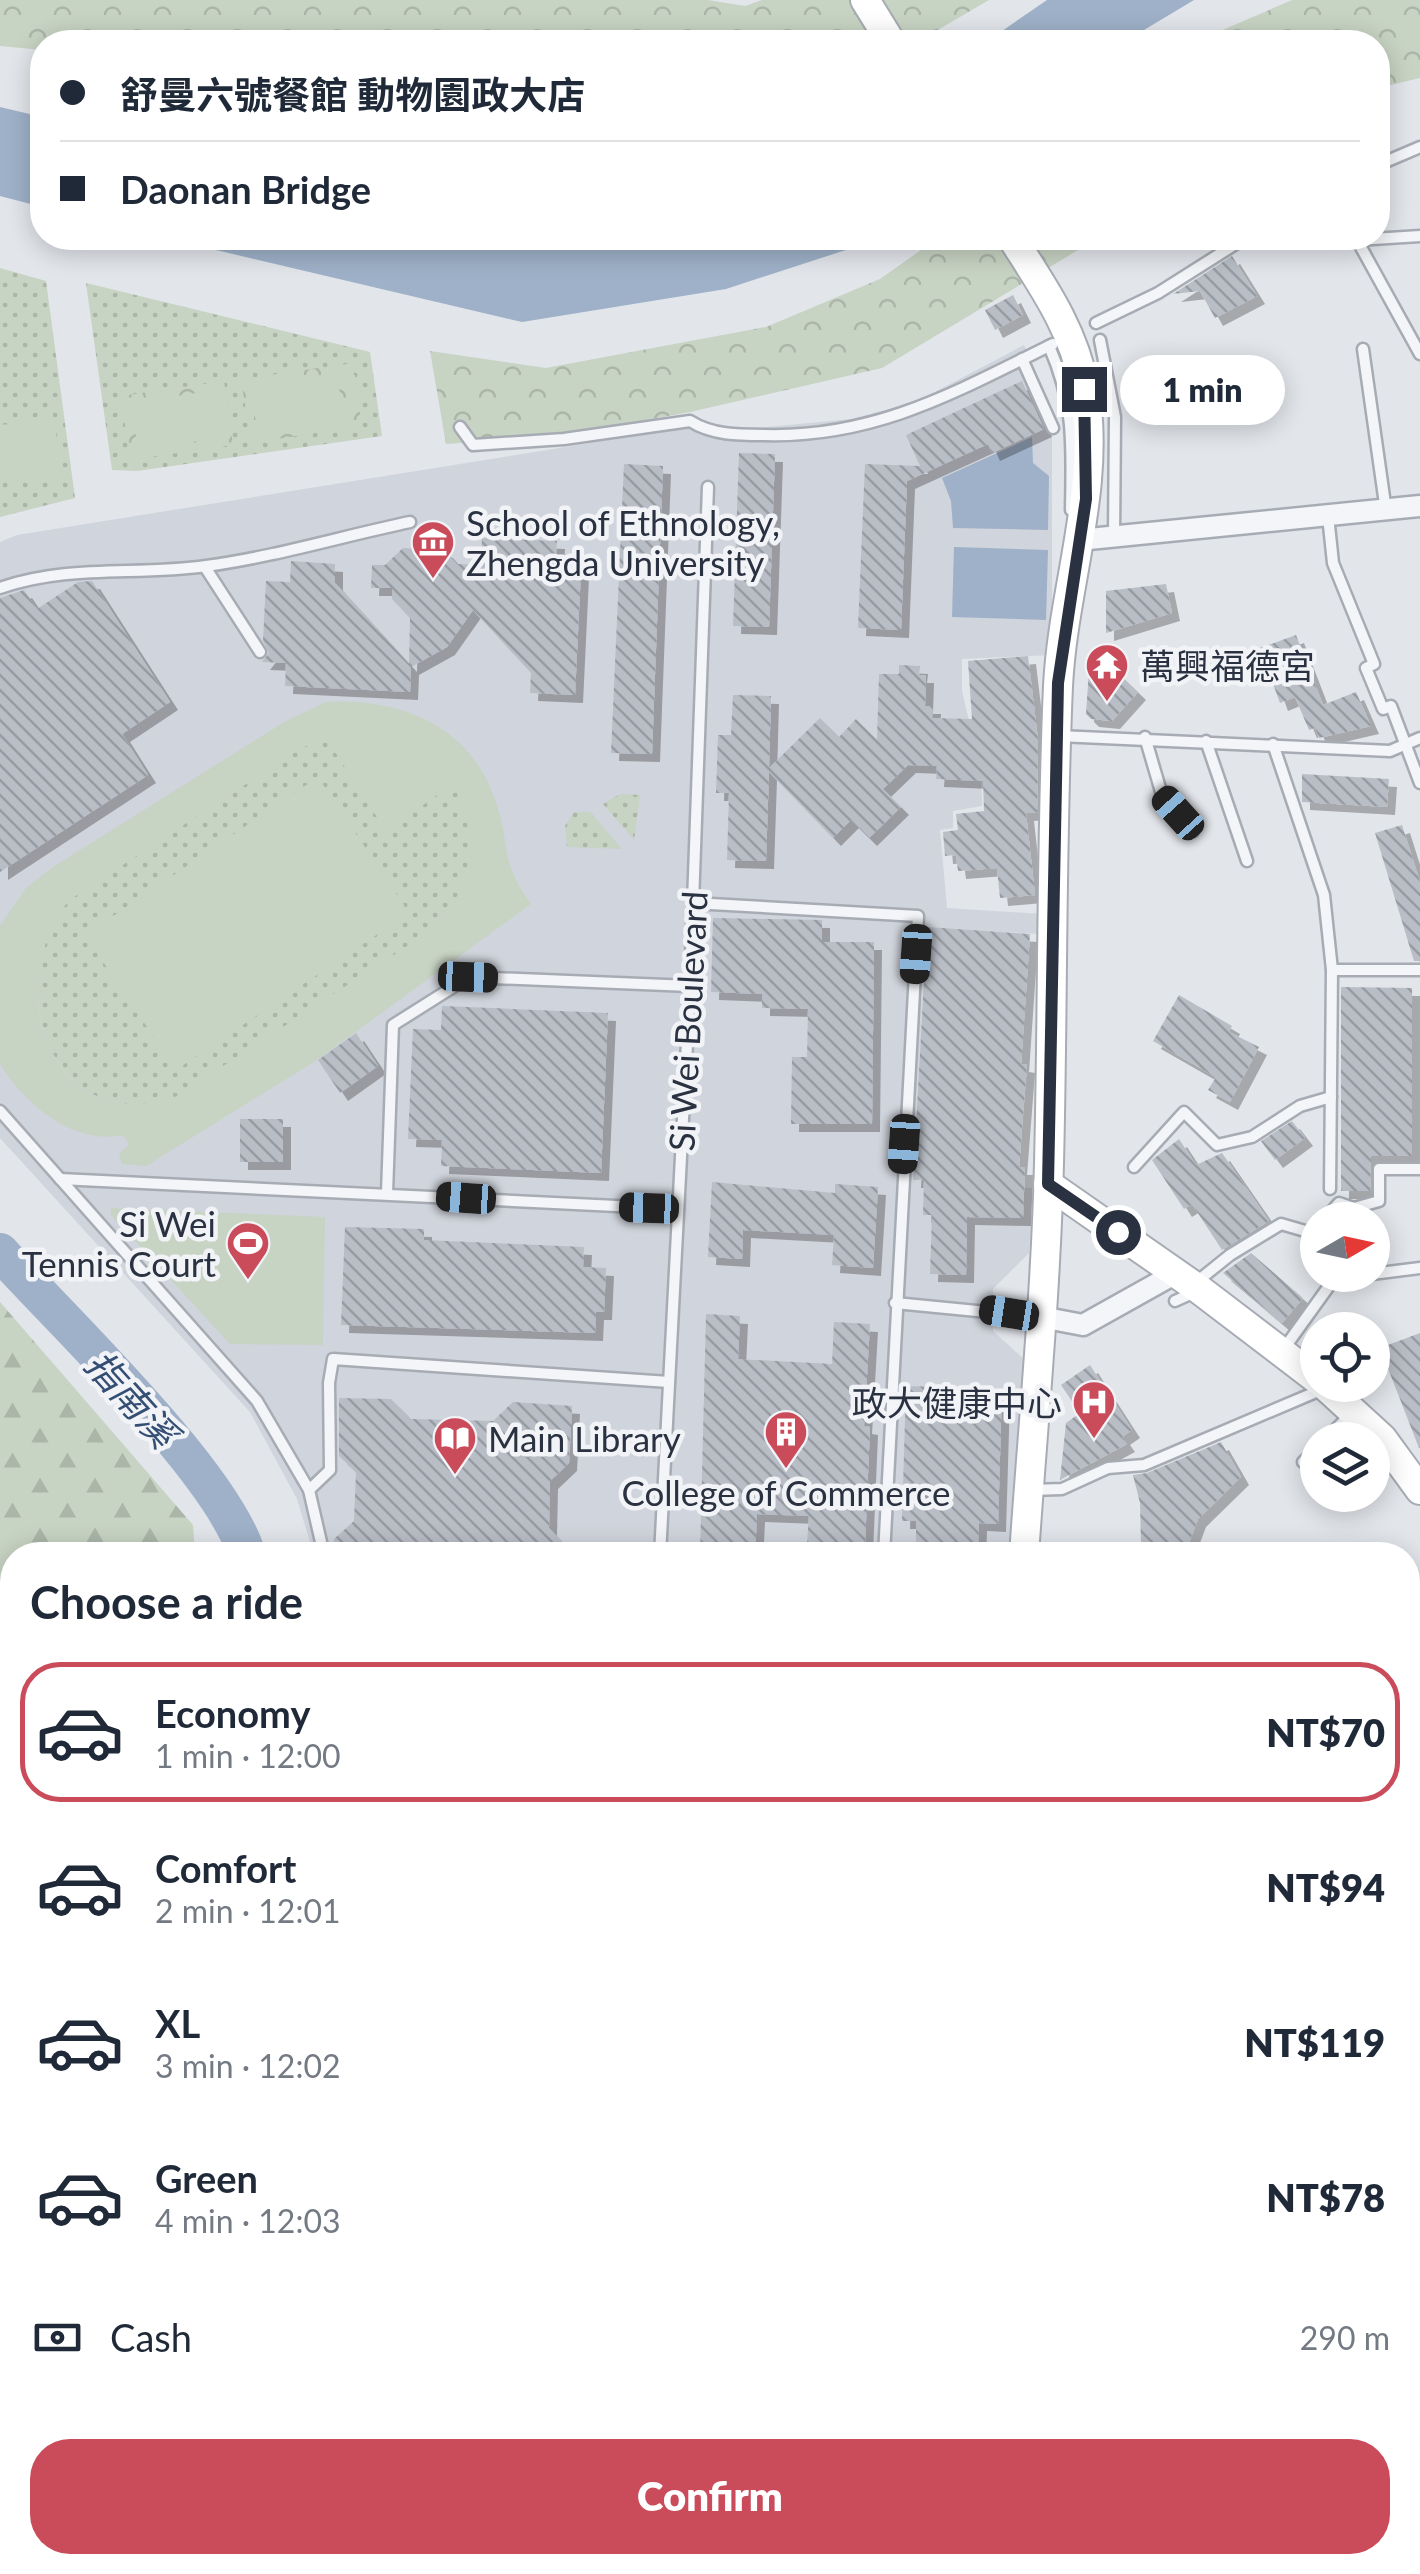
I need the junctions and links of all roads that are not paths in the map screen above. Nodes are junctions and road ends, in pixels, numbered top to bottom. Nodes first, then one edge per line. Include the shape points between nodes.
1 (864, 0) edge
2 (883, 30) edge
3 (1420, 147) edge
4 (1390, 160) edge
5 (1420, 236) edge
6 (1390, 237) edge
7 (1020, 250) edge
8 (1226, 250) edge
9 (1359, 250) edge
10 (1096, 323) dead end
11 (1100, 340) dead end
12 (1363, 349) dead end
13 (1420, 354) edge
14 (1022, 359) junction
15 (460, 427) dead end
16 (1053, 428) dead end
17 (708, 487) dead end
18 (1420, 506) edge
19 (1386, 510) junction
20 (1328, 516) junction
21 (410, 522) dead end
22 (1114, 536) junction
23 (1079, 540) junction
24 (205, 567) junction
25 (0, 588) edge
26 (260, 652) dead end
27 (1058, 736) junction
28 (1145, 738) junction
29 (1420, 738) edge
30 (1206, 741) junction
31 (1273, 744) junction
32 (1407, 744) junction
33 (1420, 782) edge
34 (1193, 830) dead end
35 (1247, 861) dead end
36 (693, 903) junction
37 (1332, 970) junction
38 (1420, 970) edge
39 (690, 986) junction
40 (1330, 1097) junction
41 (0, 1111) edge
42 (1134, 1167) dead end
43 (1420, 1169) edge
44 (60, 1179) junction
45 (1048, 1184) junction
46 (1330, 1189) dead end
47 (387, 1193) junction
48 (1379, 1202) edge
49 (678, 1209) junction
50 (1300, 1229) edge
51 (1420, 1268) edge
52 (1390, 1272) edge
53 (1186, 1287) junction
54 (1324, 1292) edge
55 (895, 1303) junction
56 (1041, 1318) junction
57 (1282, 1350) junction
58 (1300, 1365) edge
59 (669, 1382) junction
60 (1300, 1394) edge
61 (1344, 1402) edge
62 (1354, 1411) junction
63 (1343, 1422) edge
64 (310, 1490) junction
65 (1029, 1490) junction
66 (1420, 1490) edge
67 (321, 1542) edge
68 (661, 1542) edge
69 (885, 1542) edge
70 (1025, 1542) edge

1 - 2 street
3 - 4 lane
5 - 6 lane
7 - 23 street via 1063,320 1084,389 1086,499
8 - 10 lane
9 - 13 lane
11 - 22 lane via 1116,436
12 - 19 lane
14 - 15 lane via 924,408 800,435 724,434 690,421 473,445
14 - 16 lane
14 - 23 lane via 1054,344 1073,421 1070,540
17 - 36 lane, Si Wei Boulevard
18 - 19 street
19 - 20 street
20 - 22 street
20 - 32 lane via 1332,563 1374,664 1366,668
21 - 24 lane
22 - 23 street
23 - 27 street via 1058,683
24 - 25 lane via 75,570
24 - 26 lane
27 - 28 lane
27 - 45 street
28 - 30 lane
28 - 34 lane via 1162,795
29 - 32 lane
30 - 31 lane
30 - 35 lane
31 - 32 lane via 1390,751
31 - 37 lane via 1324,894
32 - 33 lane
36 - 39 lane, Si Wei Boulevard
36 - 55 lane via 918,916
37 - 38 lane
37 - 40 lane
39 - 47 lane via 468,977 393,1025
39 - 49 lane, Si Wei Boulevard
40 - 42 lane via 1300,1106 1236,1144 1217,1145 1184,1112
40 - 46 lane
41 - 44 lane
43 - 48 lane via 1380,1169
44 - 47 lane
44 - 64 lane via 257,1401
45 - 53 street
45 - 56 street
47 - 49 lane
49 - 59 lane, Si Wei Boulevard
50 - 53 lane via 1281,1224
51 - 52 lane
53 - 56 street via 1083,1324
53 - 57 street
54 - 57 lane
55 - 56 lane
55 - 69 lane
56 - 65 street
57 - 58 street
59 - 64 lane via 333,1359 330,1470
59 - 68 lane, Si Wei Boulevard
60 - 65 lane via 1144,1464 1108,1468 1062,1489
61 - 62 street
62 - 63 lane
62 - 66 street
64 - 67 lane
65 - 70 street

